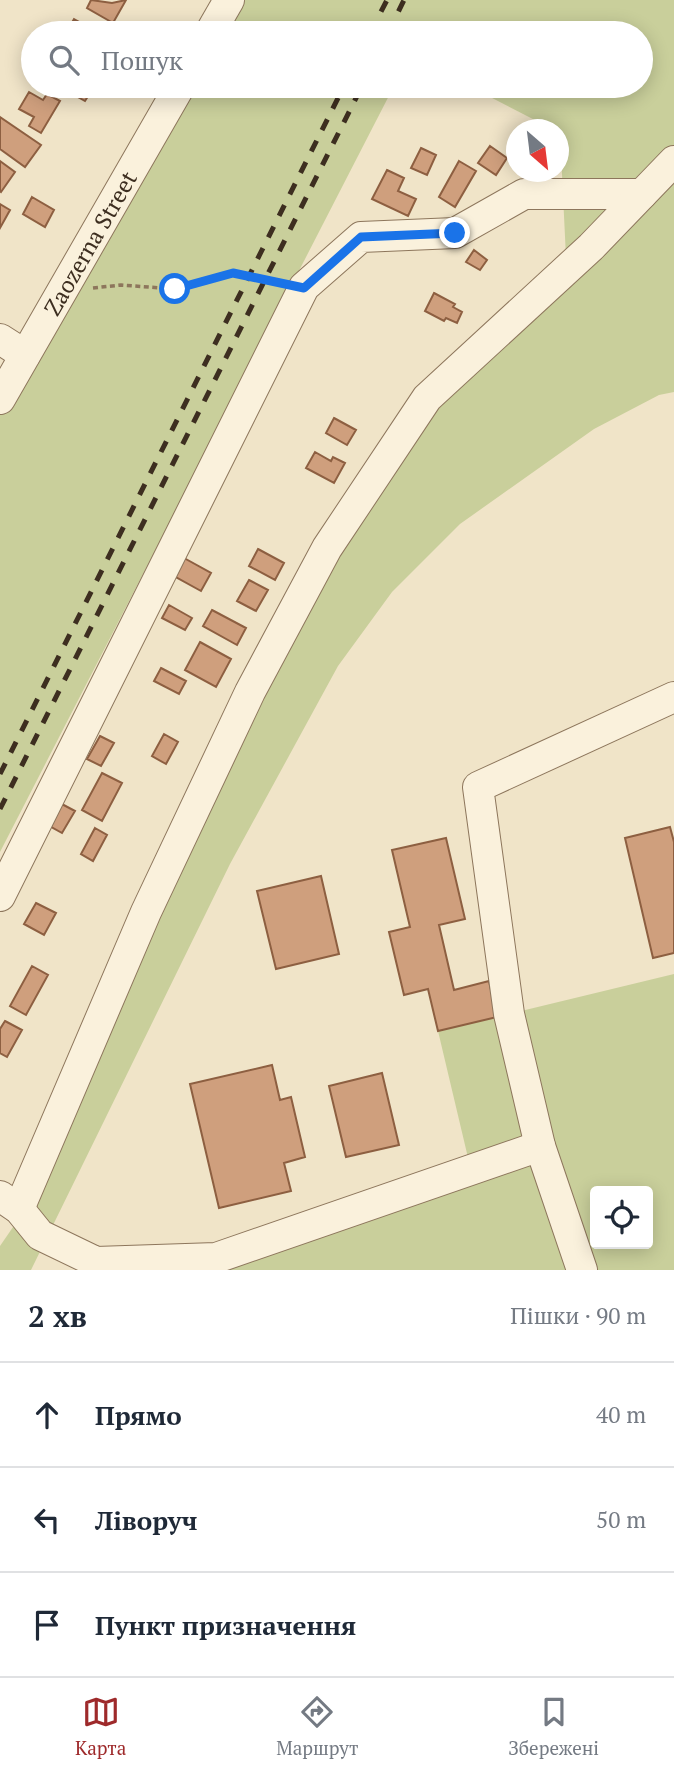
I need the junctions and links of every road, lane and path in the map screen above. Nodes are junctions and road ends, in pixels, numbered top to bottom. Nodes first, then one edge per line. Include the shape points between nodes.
1 (229, 0) edge
2 (217, 21) edge
3 (173, 98) edge
4 (674, 161) edge
5 (642, 194) junction
6 (304, 288) junction
7 (61, 292) junction
8 (0, 339) edge
9 (25, 355) junction
10 (0, 399) edge
11 (674, 697) edge
12 (0, 896) edge
13 (540, 1146) junction
14 (9, 1202) edge
15 (218, 1264) edge
16 (582, 1270) edge

1 - 2 street
3 - 7 street, Zaozerna Street
4 - 5 street
5 - 6 street via 524,194 455,233 361,237
5 - 14 street via 427,398 327,548 250,692
6 - 7 path via 233,273 175,289 121,285
6 - 12 street
7 - 9 street, Zaozerna Street
8 - 9 street
9 - 10 street, Zaozerna Street
11 - 13 street via 478,787 509,1014
13 - 15 street
13 - 16 street
14 - 15 street via 40,1235 96,1262

